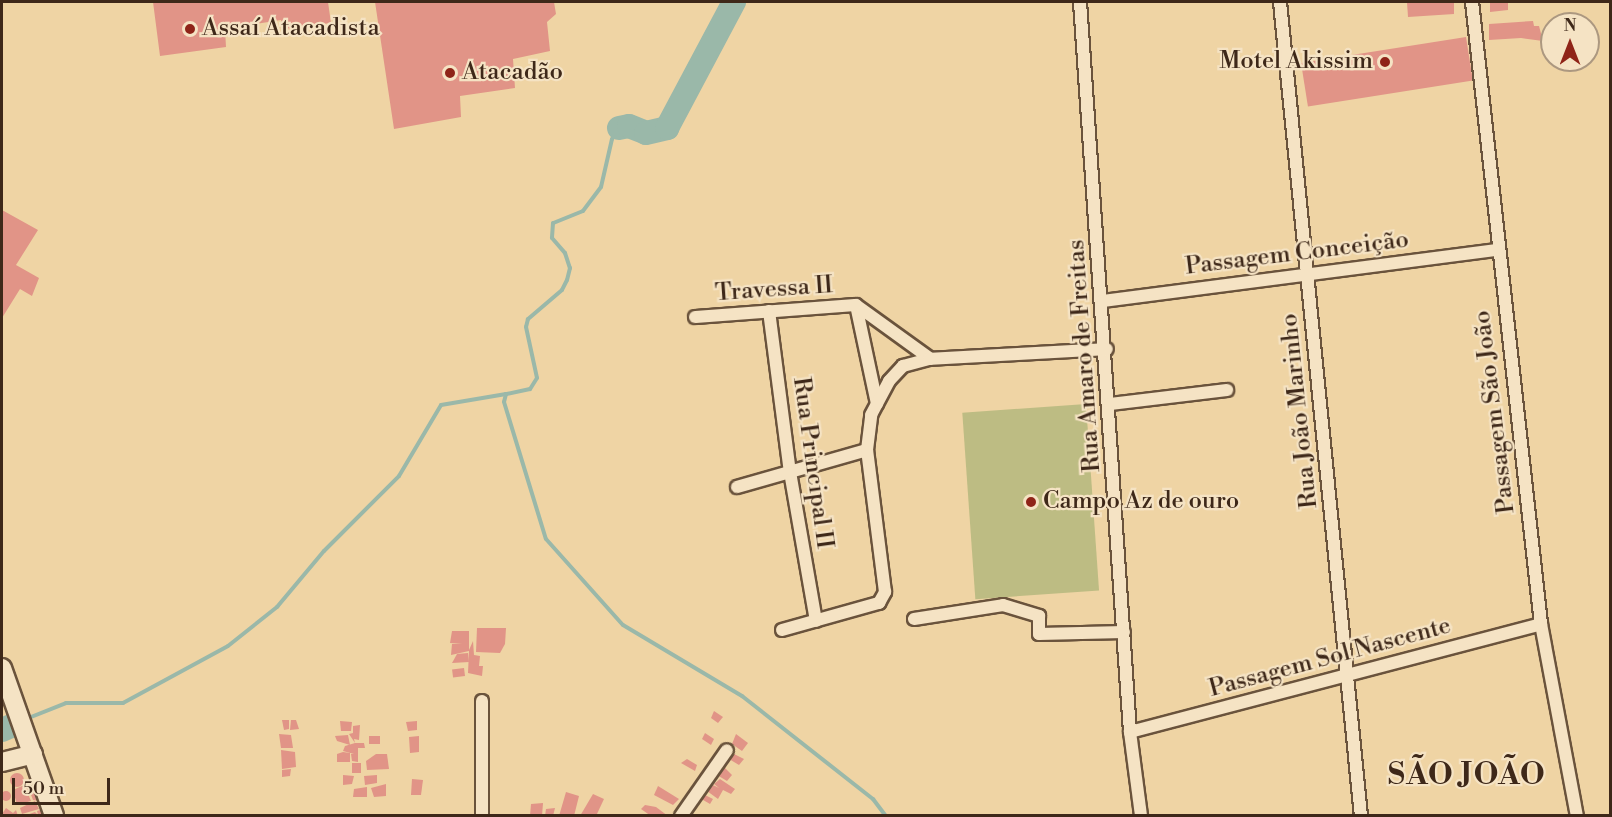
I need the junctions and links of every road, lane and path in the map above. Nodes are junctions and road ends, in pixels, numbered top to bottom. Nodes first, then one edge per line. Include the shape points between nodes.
1 (1080, 2) edge
2 (1280, 2) edge
3 (1472, 2) edge
4 (1497, 250) junction
5 (1306, 273) junction
6 (1103, 301) junction
7 (856, 306) junction
8 (769, 311) junction
9 (695, 317) dead end
10 (1107, 349) junction
11 (931, 359) junction
12 (1227, 390) dead end
13 (877, 404) junction
14 (1110, 404) junction
15 (867, 450) junction
16 (790, 472) junction
17 (737, 487) dead end
18 (914, 619) dead end
19 (816, 621) junction
20 (1541, 624) junction
21 (782, 630) dead end
22 (1124, 632) junction
23 (2, 668) edge
24 (1347, 675) junction
25 (482, 701) dead end
26 (11, 712) edge
27 (1131, 732) junction
28 (32, 747) junction
29 (727, 750) dead end
30 (2, 762) edge
31 (54, 816) edge
32 (482, 816) edge
33 (681, 816) edge
34 (1141, 816) edge
35 (1361, 816) edge
36 (1577, 816) edge

1 - 6 street, Rua Amaro de Freitas
2 - 5 street, Rua João Marinho
3 - 4 street, Passagem São João
4 - 5 street, Passagem Conceição
4 - 20 street, Passagem São João
5 - 6 street, Passagem Conceição
5 - 24 street, Rua João Marinho
6 - 10 street, Rua Amaro de Freitas
7 - 8 street, Travessa II
7 - 11 street
7 - 13 street
8 - 9 street, Travessa II
8 - 16 street, Rua Principal II
10 - 11 street
10 - 14 street, Rua Amaro de Freitas
11 - 13 street via 903,366 889,381
12 - 14 street
13 - 15 street via 871,415
14 - 22 street, Rua Amaro de Freitas
15 - 16 street
15 - 19 street via 885,592 879,603
16 - 17 street
16 - 19 street, Rua Principal II
18 - 22 street via 1003,605 1039,616 1039,634
19 - 21 street
20 - 24 street, Passagem Sol Nascente
20 - 36 street, Passagem São João
22 - 27 street, Rua Amaro de Freitas
23 - 26 street
24 - 27 street, Passagem Sol Nascente
24 - 35 street, Rua João Marinho
25 - 32 street
26 - 28 street
27 - 34 street, Rua Amaro de Freitas
28 - 30 street
28 - 31 street
29 - 33 street

